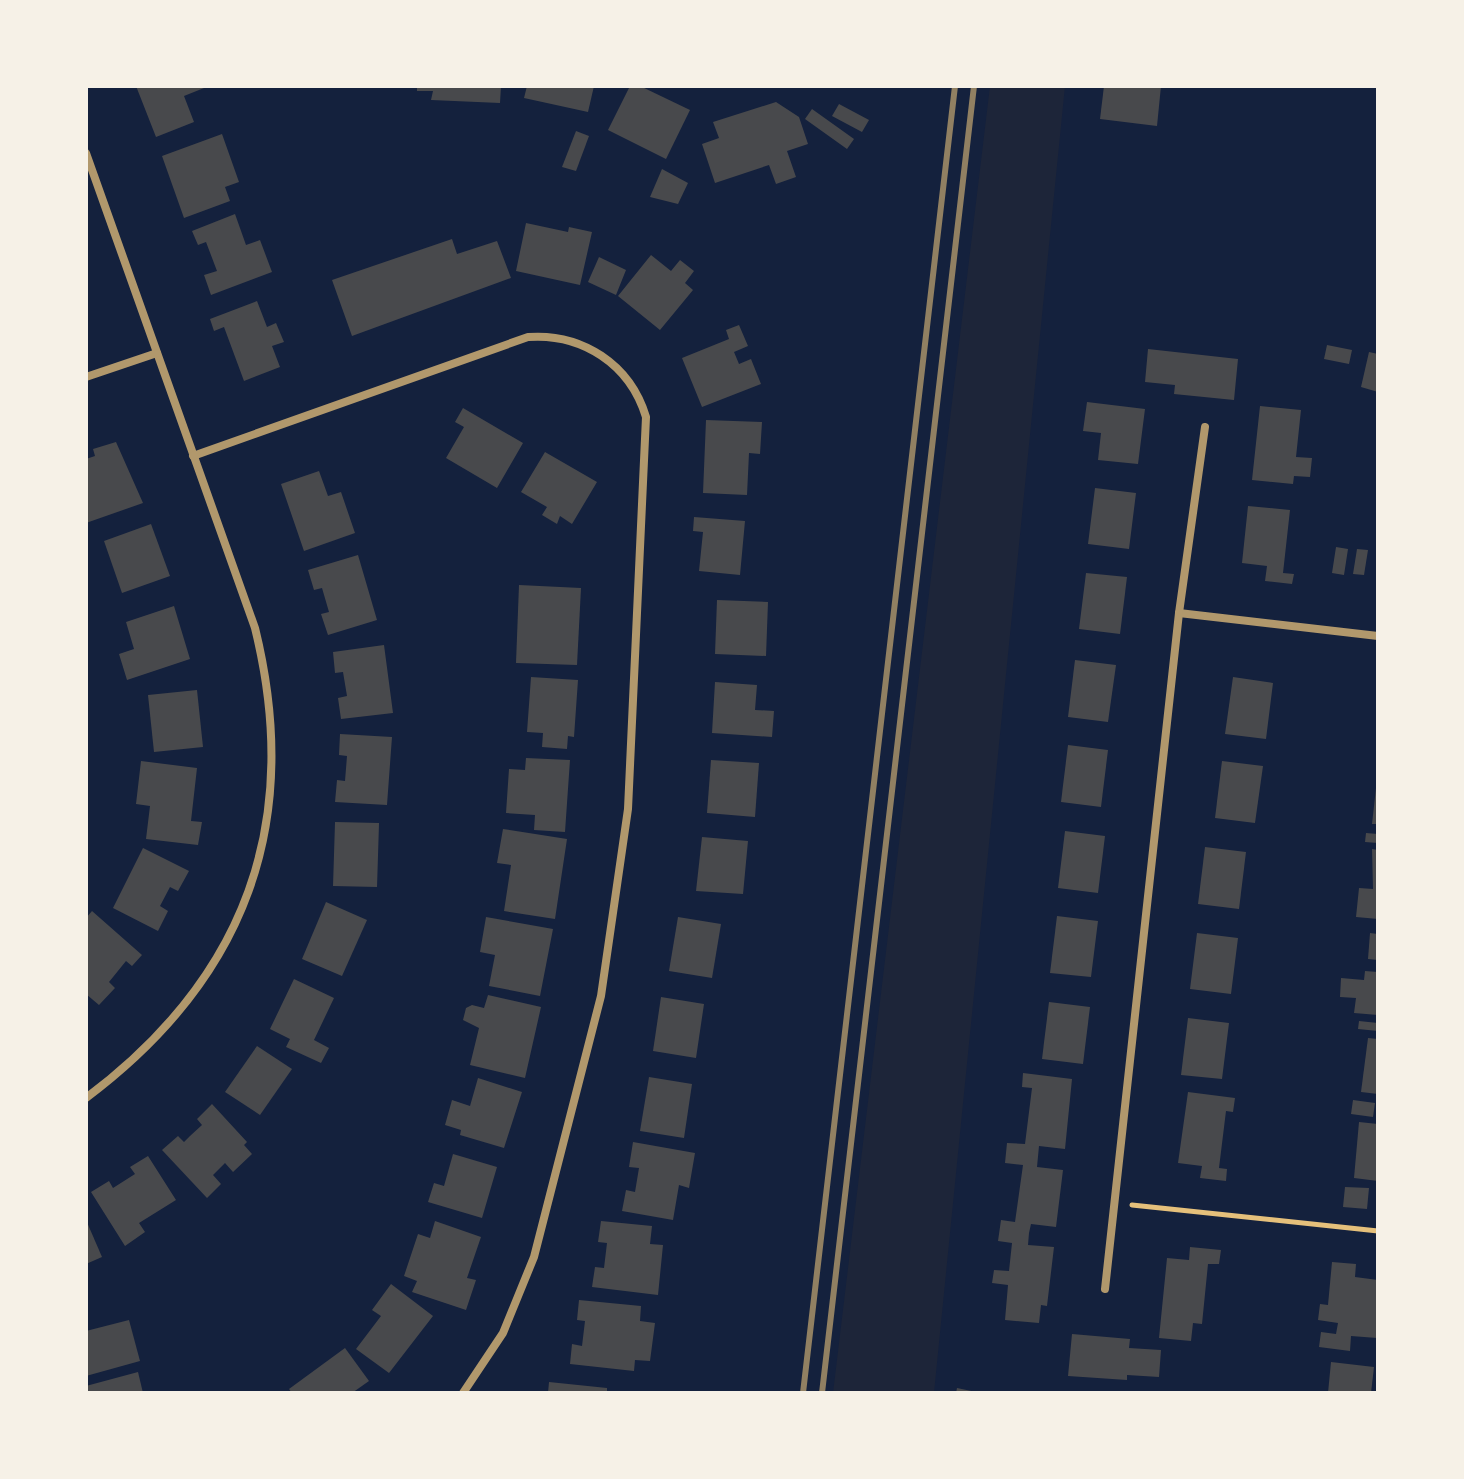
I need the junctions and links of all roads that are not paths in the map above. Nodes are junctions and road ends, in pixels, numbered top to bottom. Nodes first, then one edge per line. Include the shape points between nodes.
1 (86, 153) edge
2 (157, 353) junction
3 (86, 377) edge
4 (1205, 427) dead end
5 (193, 456) junction
6 (1179, 613) junction
7 (1378, 636) edge
8 (86, 1098) edge
9 (1105, 1289) dead end
10 (463, 1393) edge

1 - 2 street
2 - 3 street
2 - 5 street
4 - 6 street
5 - 8 street via 237,574 264,668 272,756 265,834 249,893 207,976 154,1040
5 - 10 street via 528,337 583,344 616,368 642,406 647,428 635,703 612,938 586,1065 534,1257 503,1333
6 - 7 street
6 - 9 street

